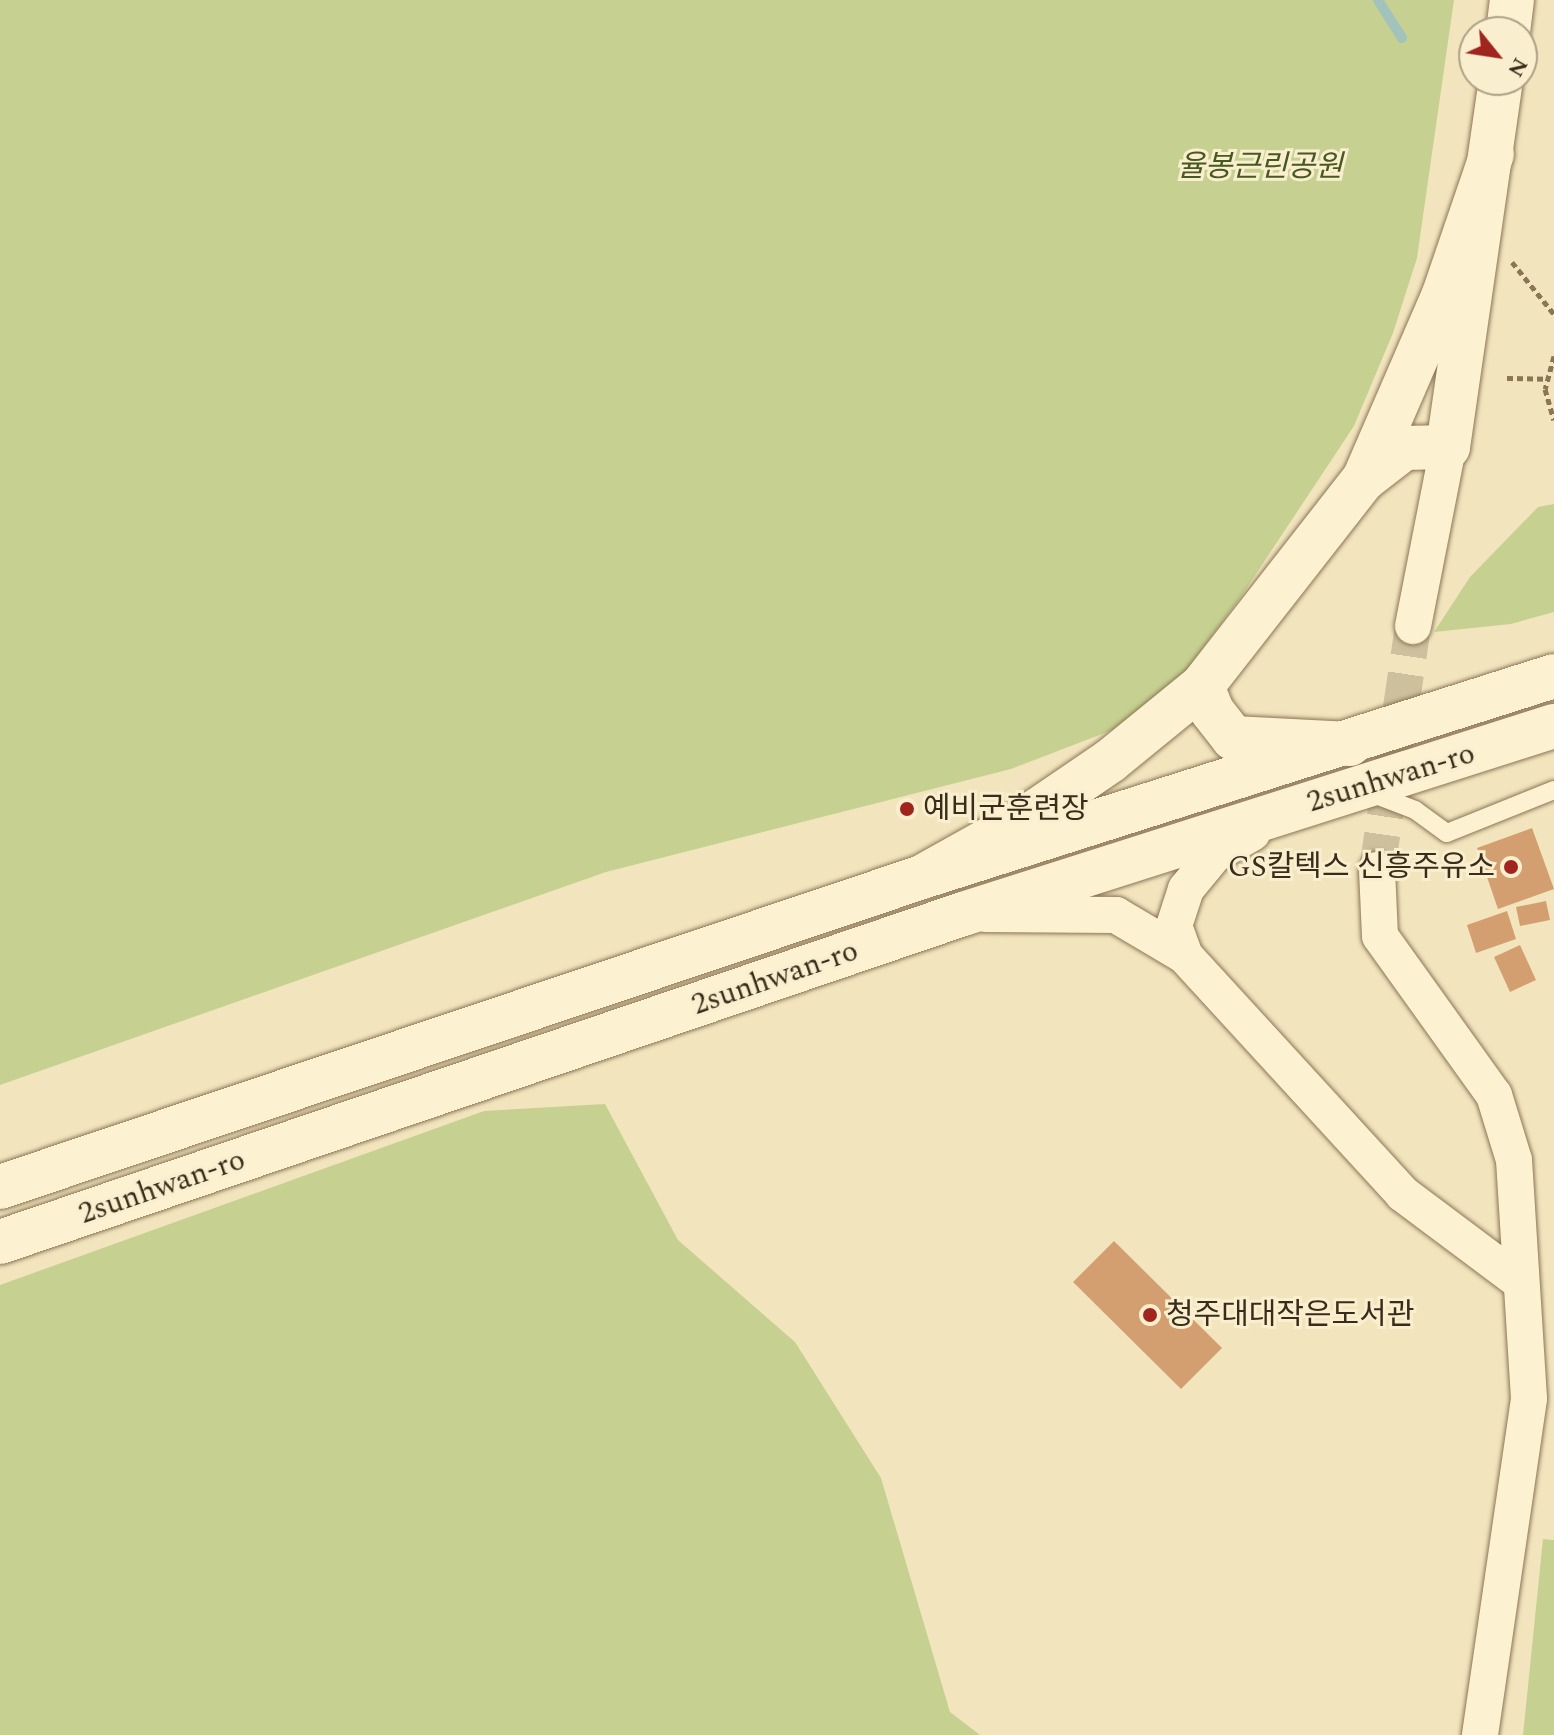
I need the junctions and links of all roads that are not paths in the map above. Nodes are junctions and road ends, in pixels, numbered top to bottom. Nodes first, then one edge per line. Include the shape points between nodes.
1 (1499, 96) edge
2 (1492, 154) junction
3 (1448, 447) junction
4 (1364, 479) junction
5 (1413, 626) tunnel mouth
6 (1554, 676) edge
7 (1202, 686) junction
8 (1554, 726) edge
9 (1350, 744) junction
10 (1361, 789) junction
11 (1554, 790) edge
12 (1298, 807) junction
13 (1377, 870) tunnel mouth
14 (922, 877) junction
15 (963, 914) junction
16 (1185, 956) junction
17 (0, 1187) edge
18 (0, 1242) edge
19 (1518, 1280) junction
20 (1480, 1735) edge

1 - 2 street
2 - 3 street
2 - 4 street via 1444,294
3 - 4 street via 1404,448
3 - 5 street
4 - 7 street
6 - 9 street, 2sunhwan-ro
7 - 9 street via 1212,711 1233,738
7 - 14 street via 1097,770 1022,821
8 - 10 street, 2sunhwan-ro
9 - 14 street, 2sunhwan-ro
10 - 11 lane via 1415,810 1447,833
10 - 12 street, 2sunhwan-ro
12 - 15 street, 2sunhwan-ro
12 - 16 street via 1215,854 1186,889 1174,926
13 - 19 street via 1380,936 1494,1095 1514,1160
14 - 17 street, 2sunhwan-ro
15 - 16 street via 1116,915
15 - 18 street, 2sunhwan-ro
16 - 19 street via 1403,1194
19 - 20 street via 1529,1399

